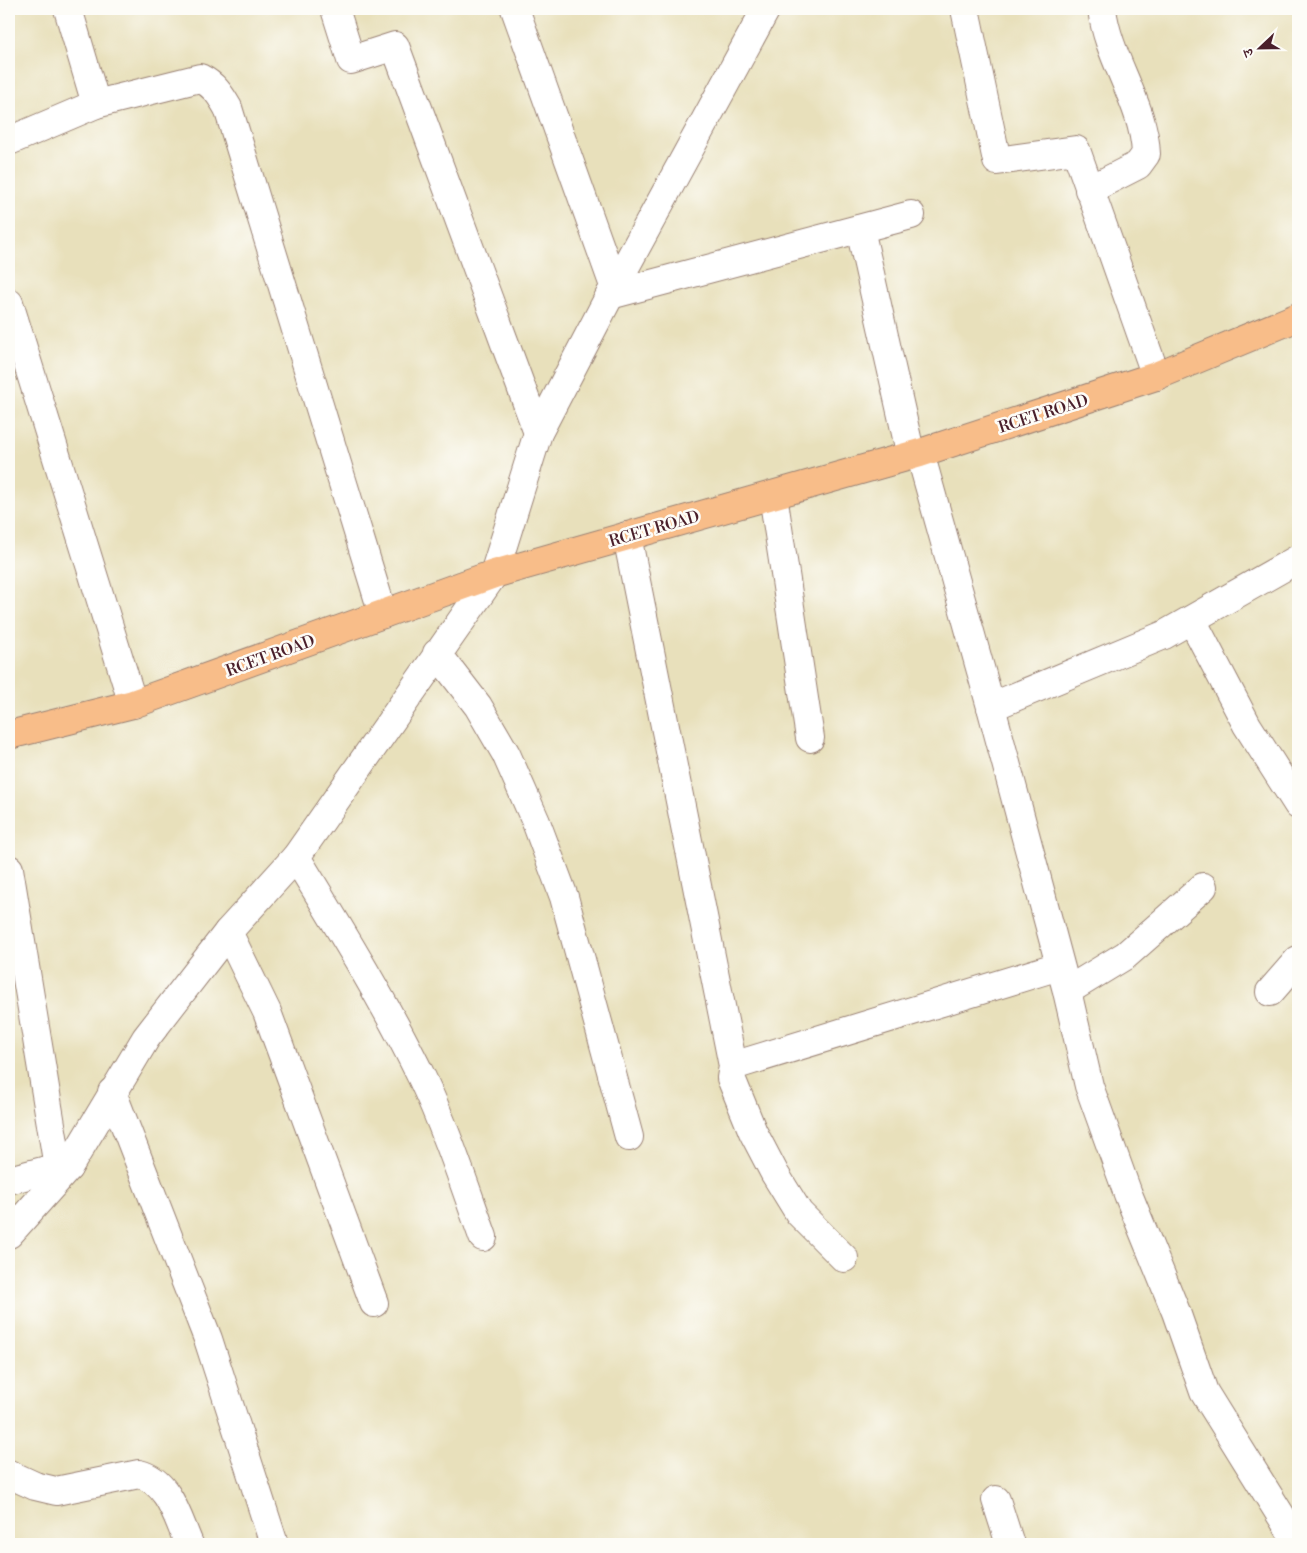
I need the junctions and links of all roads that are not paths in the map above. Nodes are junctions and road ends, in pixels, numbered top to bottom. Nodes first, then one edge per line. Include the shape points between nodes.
1 (68, 9) edge
2 (335, 9) edge
3 (515, 9) edge
4 (766, 9) edge
5 (965, 9) edge
6 (1102, 9) edge
7 (96, 104) junction
8 (9, 141) edge
9 (1089, 190) junction
10 (911, 215) dead end
11 (860, 229) junction
12 (612, 290) junction
13 (9, 303) edge
14 (1298, 317) edge
15 (1156, 376) junction
16 (538, 433) junction
17 (915, 455) junction
18 (773, 495) junction
19 (627, 536) junction
20 (1298, 560) edge
21 (494, 574) junction
22 (383, 614) junction
23 (1192, 620) junction
24 (437, 653) junction
25 (133, 704) junction
26 (991, 707) junction
27 (9, 735) edge
28 (810, 738) dead end
29 (1298, 805) edge
30 (296, 857) junction
31 (9, 869) edge
32 (1203, 887) dead end
33 (228, 932) junction
34 (1298, 960) edge
35 (1059, 966) junction
36 (1067, 992) junction
37 (1270, 992) dead end
38 (733, 1066) junction
39 (112, 1092) junction
40 (629, 1137) dead end
41 (63, 1167) junction
42 (9, 1180) edge
43 (9, 1234) edge
44 (483, 1237) dead end
45 (844, 1258) dead end
46 (374, 1303) dead end
47 (9, 1474) edge
48 (996, 1500) dead end
49 (1298, 1543) edge
50 (189, 1544) edge
51 (274, 1544) edge
52 (1010, 1544) edge
53 (1289, 1544) edge

1 - 7 street
2 - 16 street via 351,60 395,46
3 - 12 street
4 - 12 street
5 - 9 street via 997,161 1076,150
6 - 9 street via 1105,28 1142,127 1146,154 1138,165
7 - 8 street
7 - 22 street via 200,78 212,84 228,108
9 - 15 street
10 - 11 street
11 - 12 street
11 - 17 street
12 - 16 street
13 - 25 street
14 - 15 main road, RCET ROAD
15 - 17 main road, RCET ROAD
16 - 21 street
17 - 18 main road, RCET ROAD
17 - 26 street
18 - 19 main road, RCET ROAD
18 - 28 street
19 - 21 main road, RCET ROAD
19 - 38 street
20 - 23 street
21 - 22 main road, RCET ROAD
21 - 24 street
22 - 25 main road, RCET ROAD
23 - 26 street via 1164,635
23 - 29 street via 1247,725
24 - 30 street
24 - 40 street via 483,714 506,754 536,822 564,897
25 - 27 main road, RCET ROAD
26 - 35 street
30 - 33 street
30 - 44 street via 368,978 422,1079
31 - 41 street
32 - 36 street via 1126,955
33 - 39 street via 146,1038
33 - 46 street via 266,1012
34 - 37 street
35 - 36 street
35 - 38 street
36 - 49 street via 1089,1086 1204,1392
38 - 45 street via 731,1078 775,1174 799,1213
39 - 41 street
39 - 51 street via 208,1339
41 - 42 street
41 - 43 street
47 - 50 street via 56,1491 140,1474 148,1476 163,1487
48 - 52 street
49 - 53 street

